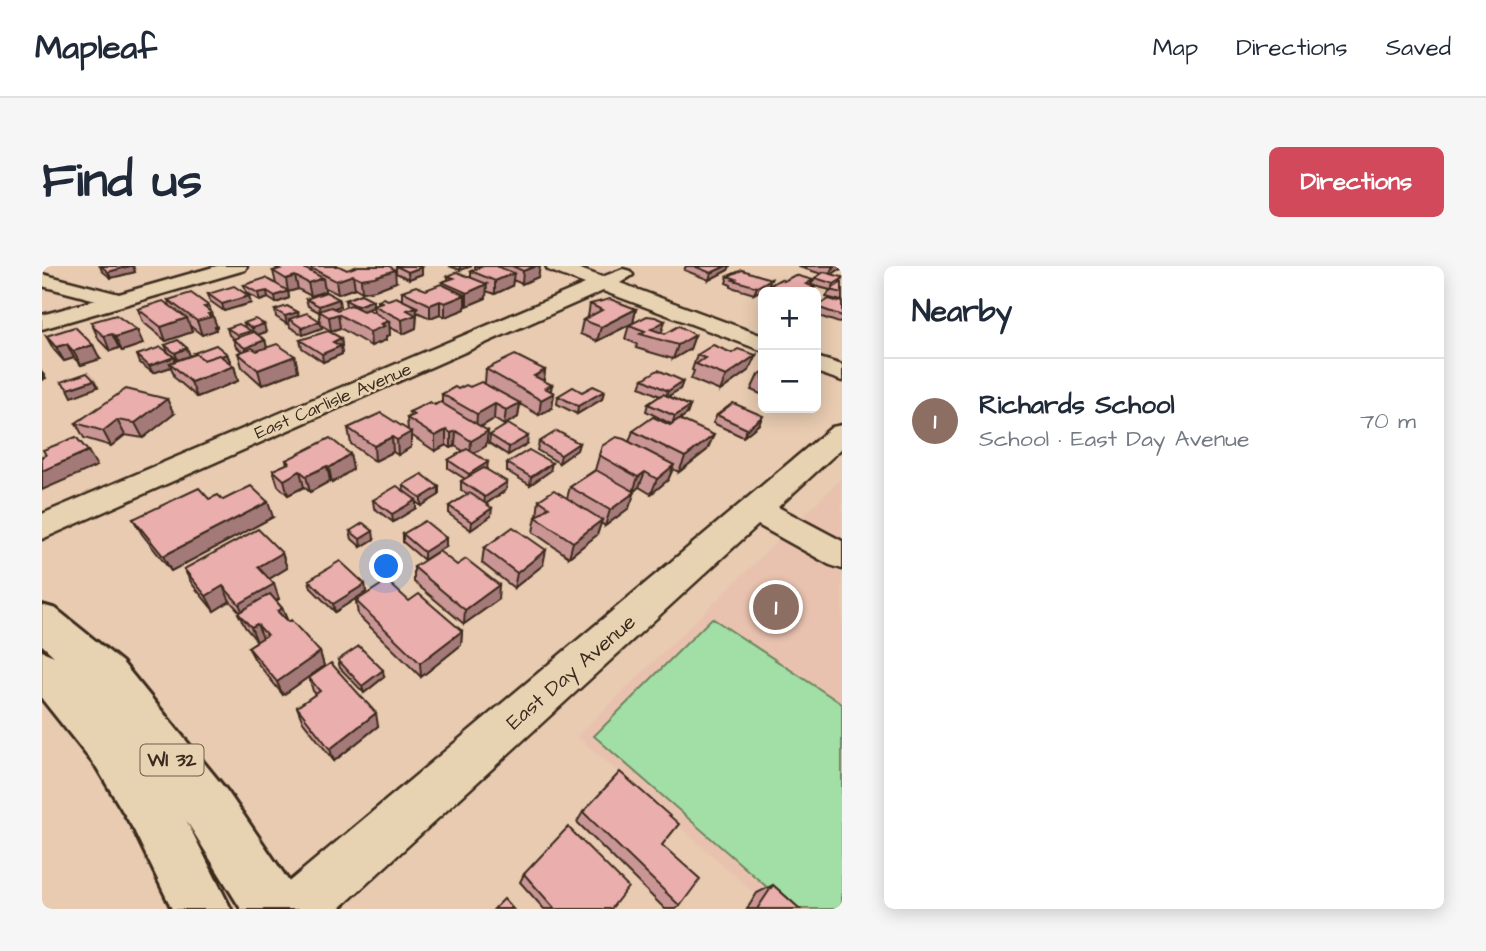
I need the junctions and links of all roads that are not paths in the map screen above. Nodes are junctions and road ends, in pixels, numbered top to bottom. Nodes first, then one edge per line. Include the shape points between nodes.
1 (238, 266) edge
2 (555, 266) edge
3 (608, 275) edge
4 (42, 279) edge
5 (120, 300) junction
6 (42, 322) edge
7 (758, 324) edge
8 (758, 342) edge
9 (821, 347) edge
10 (842, 354) edge
11 (821, 366) edge
12 (842, 374) edge
13 (842, 433) edge
14 (757, 510) junction
15 (42, 527) edge
16 (842, 555) edge
17 (42, 621) edge
18 (42, 670) edge
19 (202, 909) edge
20 (274, 909) edge
21 (298, 909) edge

1 - 5 street
2 - 3 street
3 - 7 street
3 - 8 street
3 - 15 street, East Carlisle Avenue
4 - 5 street
5 - 6 street
9 - 10 street
11 - 12 street
13 - 14 street, East Day Avenue
14 - 16 street
14 - 21 street, East Day Avenue
17 - 20 main road, WI 32 via 107,674 209,809
18 - 19 main road, WI 32 via 66,692 131,773

